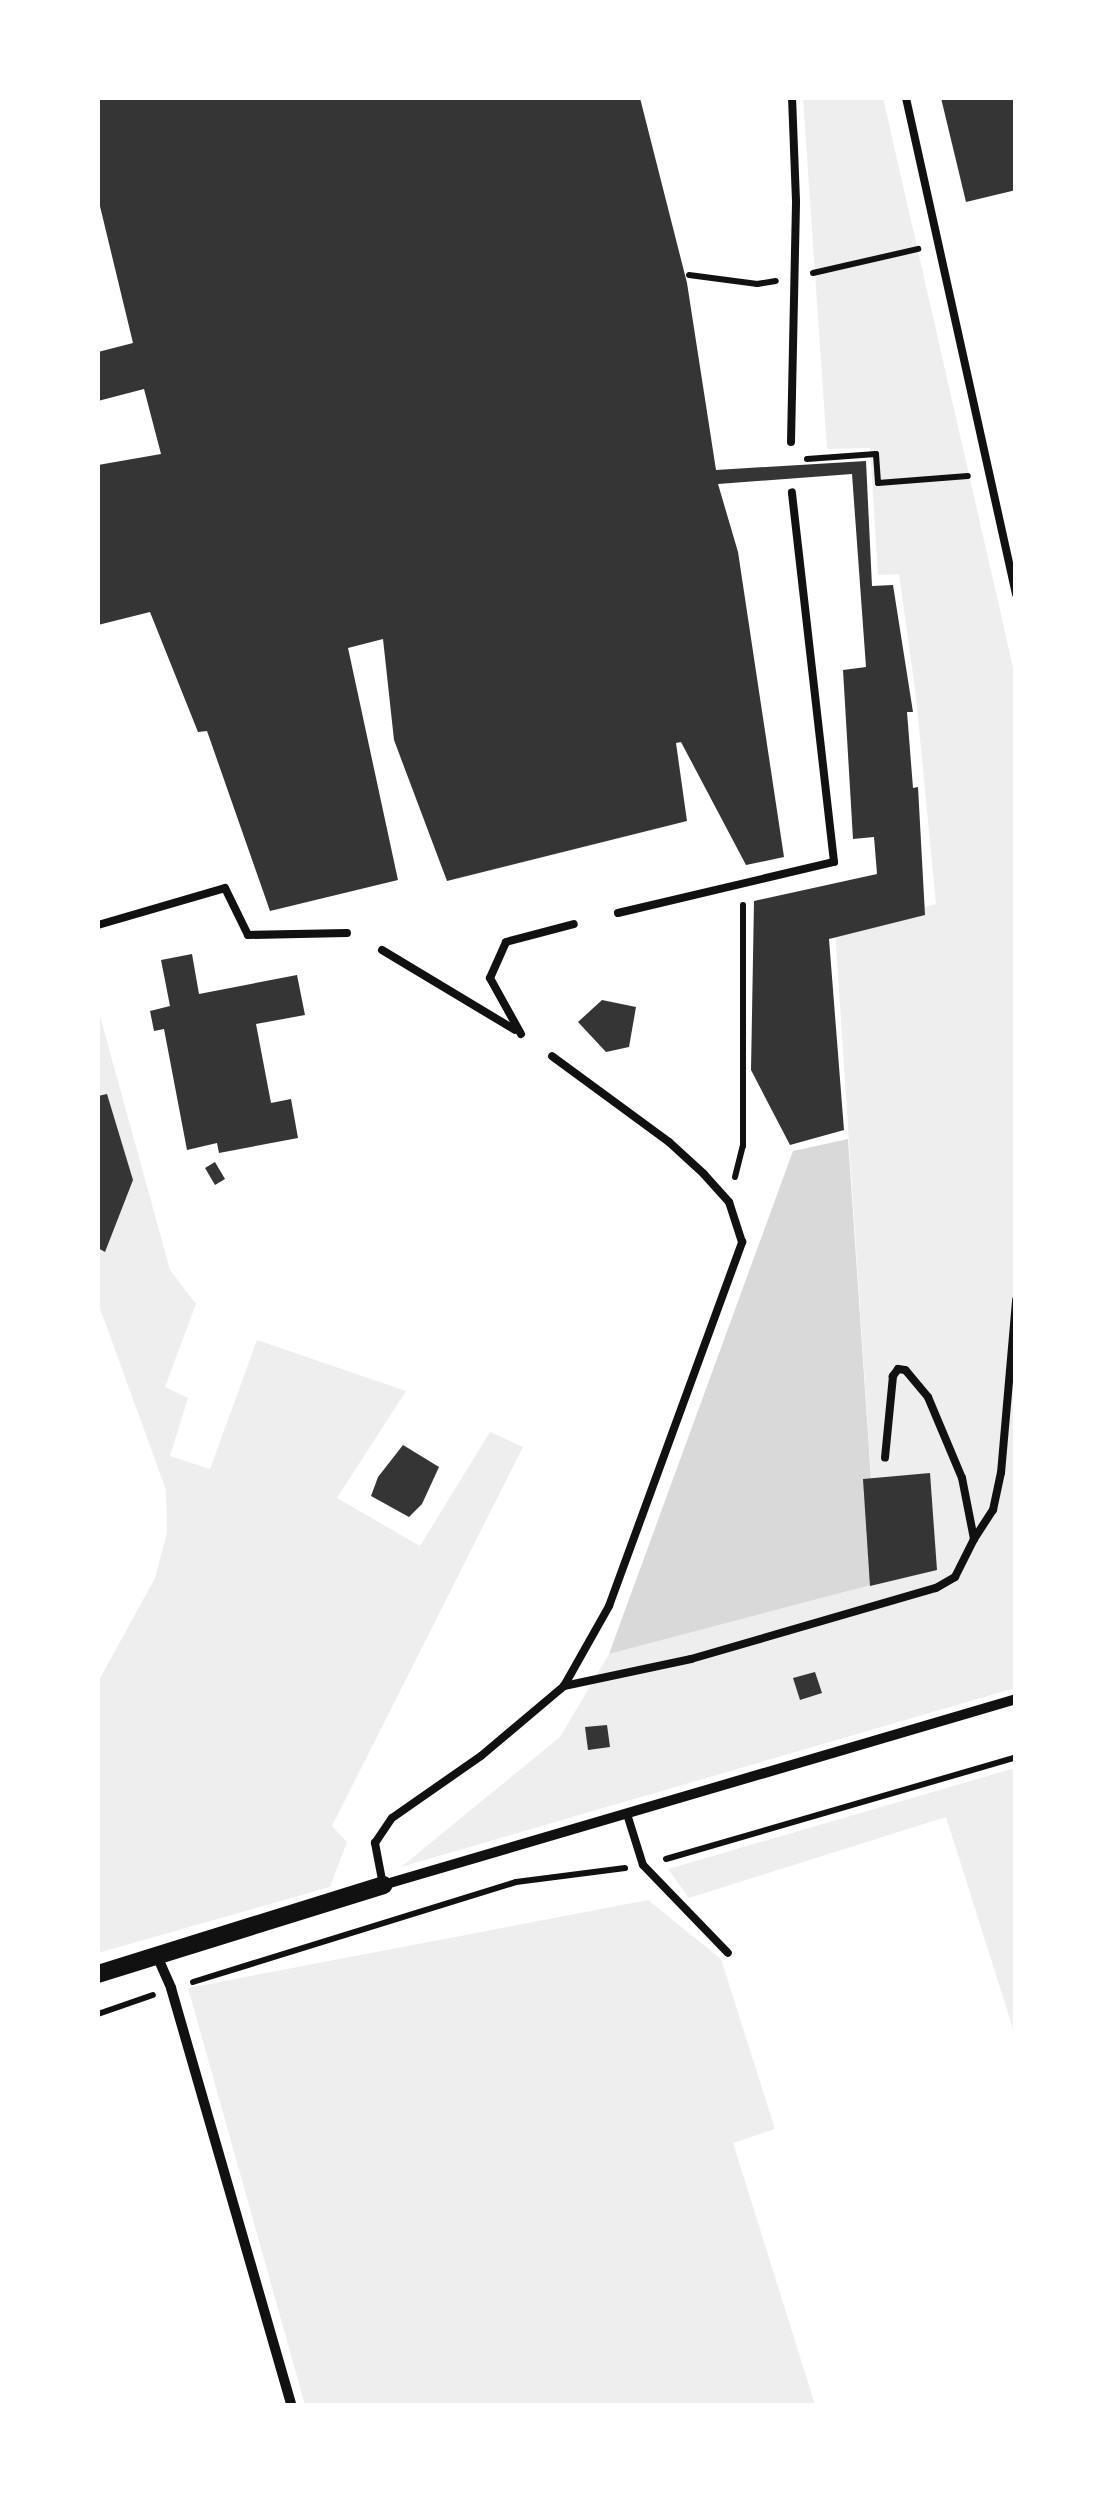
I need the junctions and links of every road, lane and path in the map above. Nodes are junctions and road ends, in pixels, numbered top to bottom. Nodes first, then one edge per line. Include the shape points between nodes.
1 (792, 98) edge
2 (906, 98) edge
3 (938, 244) junction
4 (690, 275) dead end
5 (794, 277) junction
6 (792, 442) dead end
7 (800, 460) dead end
8 (989, 475) junction
9 (792, 492) dead end
10 (1016, 594) edge
11 (743, 881) junction
12 (618, 913) dead end
13 (98, 924) edge
14 (574, 924) dead end
15 (347, 933) dead end
16 (382, 950) dead end
17 (552, 1056) dead end
18 (729, 1202) junction
19 (1016, 1300) edge
20 (885, 1458) dead end
21 (974, 1539) junction
22 (564, 1686) junction
23 (1016, 1699) edge
24 (1016, 1756) edge
25 (626, 1814) junction
26 (643, 1865) junction
27 (383, 1885) junction
28 (728, 1953) dead end
29 (157, 1956) junction
30 (98, 1974) edge
31 (171, 1988) junction
32 (98, 2014) edge
33 (292, 2406) edge

1 - 5 lane
2 - 3 lane
3 - 5 path
3 - 8 lane
4 - 5 path via 757,284
5 - 6 lane
7 - 8 path via 876,454 878,483
8 - 10 lane
9 - 11 lane via 834,862
11 - 12 lane
11 - 18 path via 743,1146
13 - 15 lane via 225,888 248,935
14 - 16 lane via 506,942 490,978 521,1034
17 - 18 lane via 669,1142
18 - 22 lane via 742,1242 609,1606
19 - 21 lane via 1002,1473 992,1510
20 - 21 lane via 894,1376 905,1370 943,1428
21 - 22 lane via 955,1577 936,1588 640,1673
22 - 27 lane via 392,1818 374,1843
23 - 25 street
24 - 26 path
25 - 26 lane
25 - 27 street
26 - 28 lane
26 - 31 path via 516,1882
27 - 29 street
29 - 30 street
29 - 31 street
31 - 32 path
31 - 33 street

